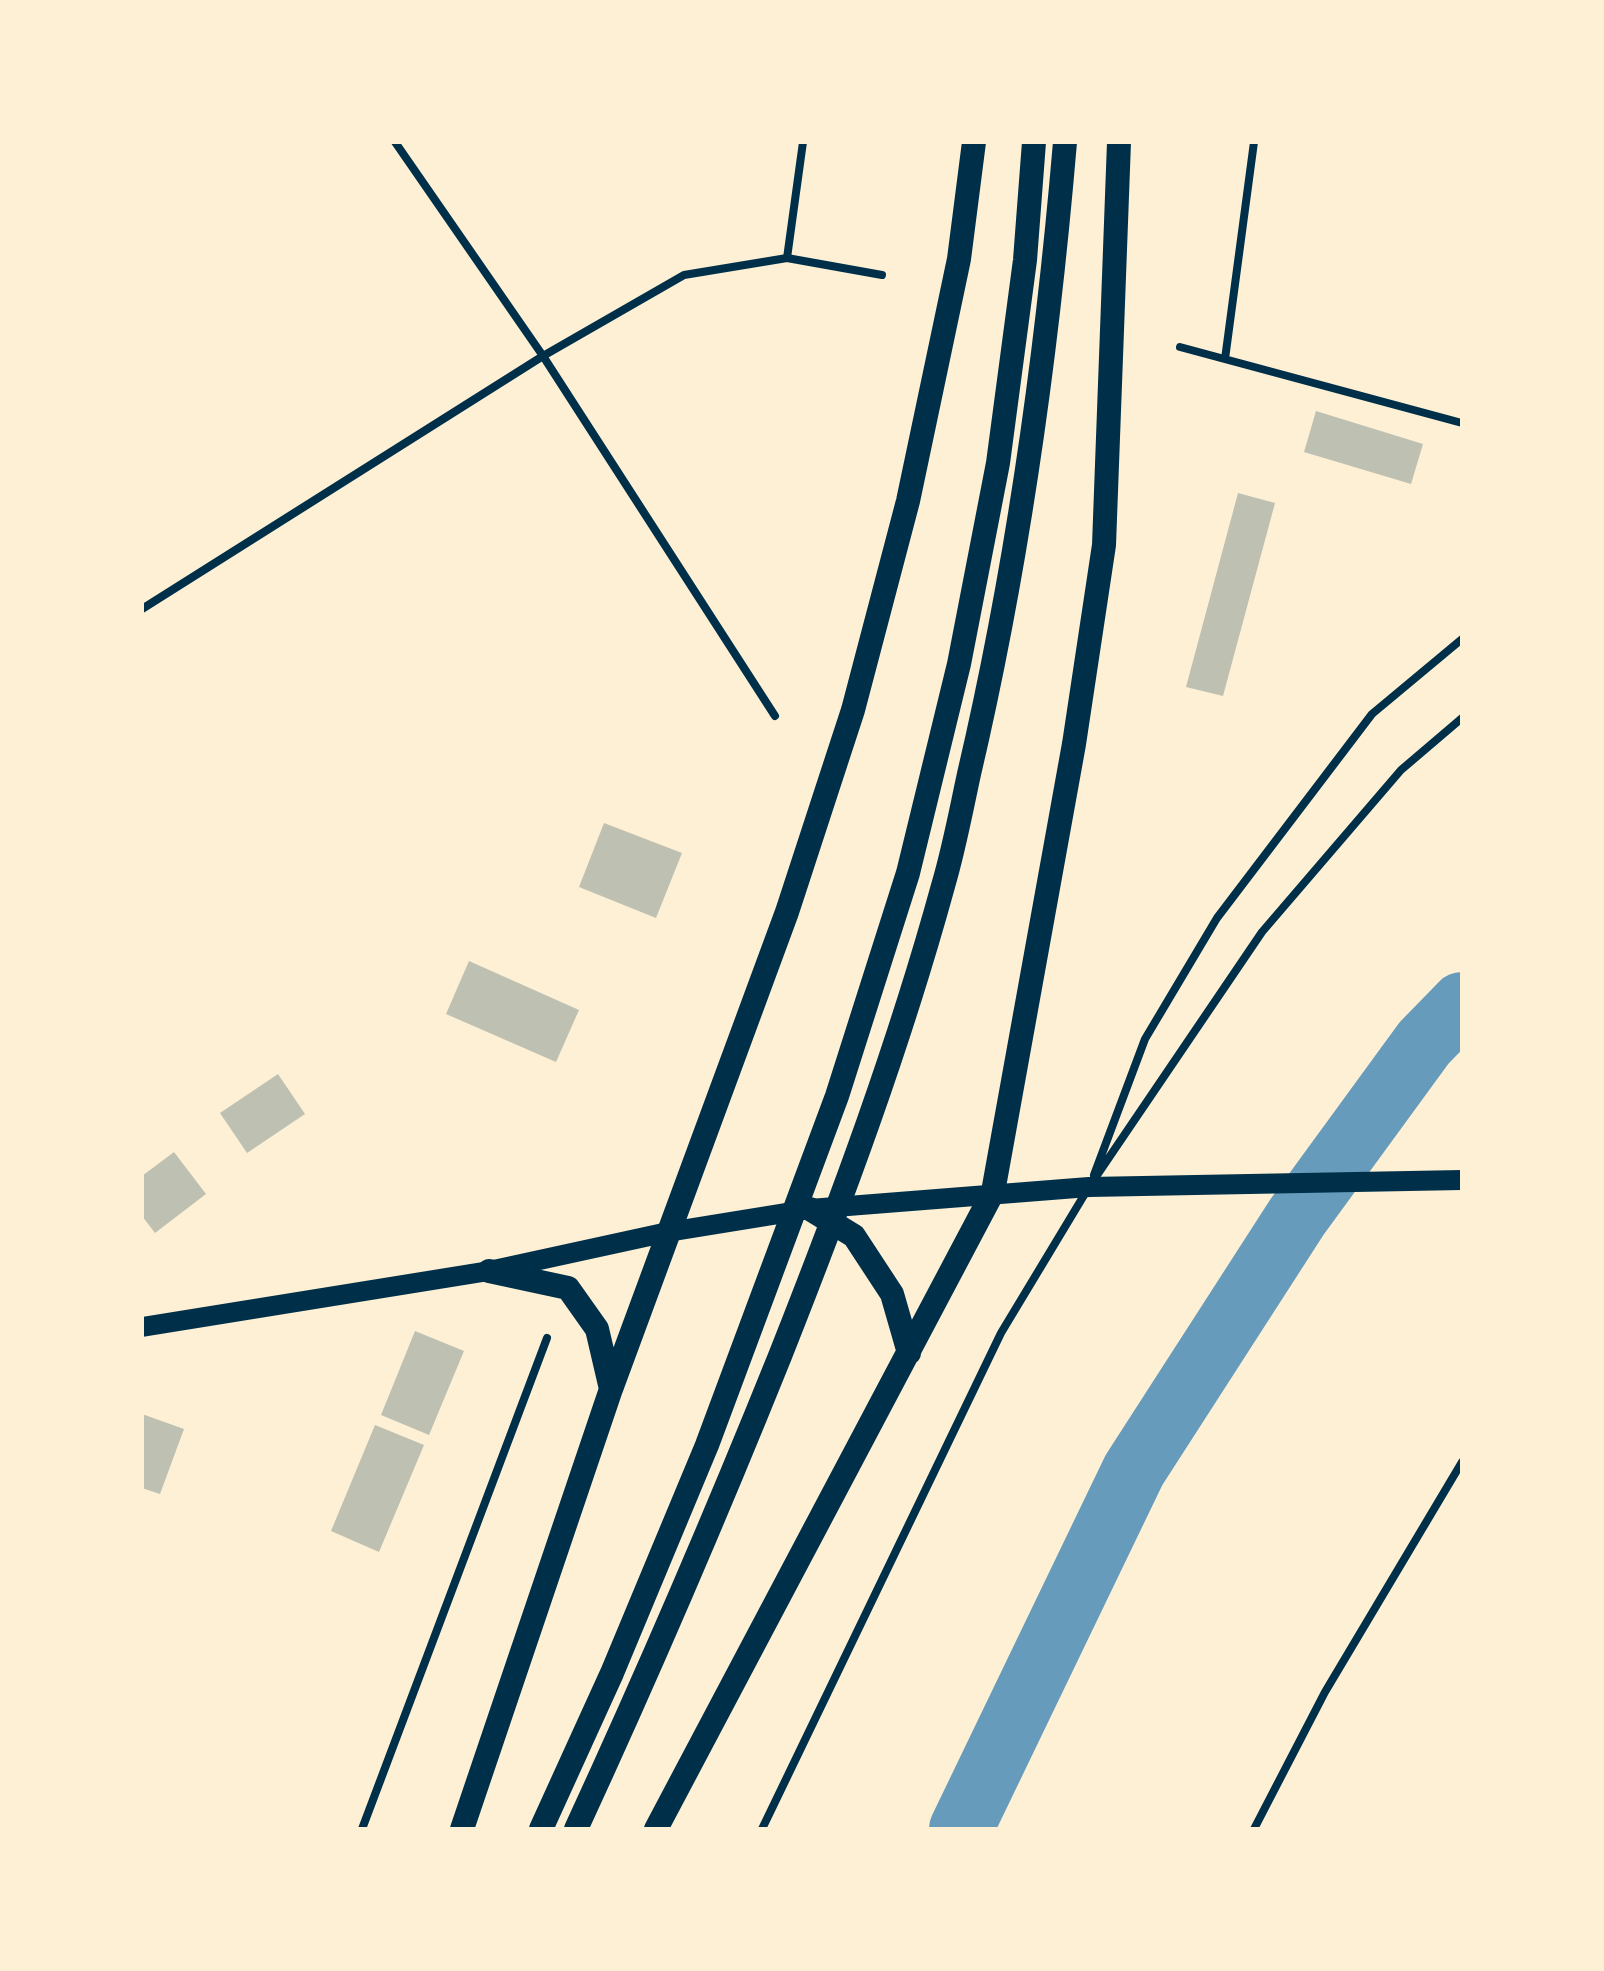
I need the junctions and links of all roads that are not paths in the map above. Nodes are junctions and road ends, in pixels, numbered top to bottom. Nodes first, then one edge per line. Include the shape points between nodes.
1 (395, 142) edge
2 (803, 142) edge
3 (974, 142) edge
4 (1034, 142) edge
5 (1065, 142) edge
6 (1119, 142) edge
7 (1254, 142) edge
8 (787, 258) junction
9 (882, 275) dead end
10 (1180, 347) dead end
11 (543, 356) junction
12 (1225, 359) junction
13 (1462, 423) edge
14 (142, 609) edge
15 (1462, 639) edge
16 (775, 716) dead end
17 (1462, 718) edge
18 (1462, 1180) edge
19 (1089, 1187) junction
20 (993, 1192) junction
21 (810, 1209) junction
22 (668, 1232) junction
23 (489, 1271) junction
24 (142, 1327) edge
25 (547, 1338) dead end
26 (909, 1353) junction
27 (611, 1389) junction
28 (1462, 1462) edge
29 (362, 1829) edge
30 (462, 1829) edge
31 (541, 1829) edge
32 (576, 1829) edge
33 (656, 1829) edge
34 (762, 1829) edge
35 (1254, 1829) edge

1 - 11 street
2 - 8 street
3 - 22 highway via 959,259 908,501 853,710 787,912
4 - 31 highway via 1025,260 998,463 959,664 908,873 837,1096 701,1459
5 - 32 highway via 1029,471 993,673 944,885 876,1105 801,1303 648,1672
6 - 20 highway via 1104,545
7 - 12 street
8 - 9 street
8 - 11 street via 684,275
10 - 12 street
11 - 14 street
11 - 16 street
12 - 13 street
15 - 19 street via 1372,714 1217,918 1145,1039
17 - 19 street via 1401,770 1262,932
18 - 19 main road
19 - 20 main road
19 - 34 street via 1001,1333
20 - 21 main road
20 - 26 highway
21 - 22 main road
21 - 26 highway via 854,1236 892,1294
22 - 23 main road
22 - 27 highway
23 - 24 main road
23 - 27 highway via 568,1288 597,1329
25 - 29 street
26 - 33 highway
27 - 30 highway
28 - 35 street via 1325,1692

